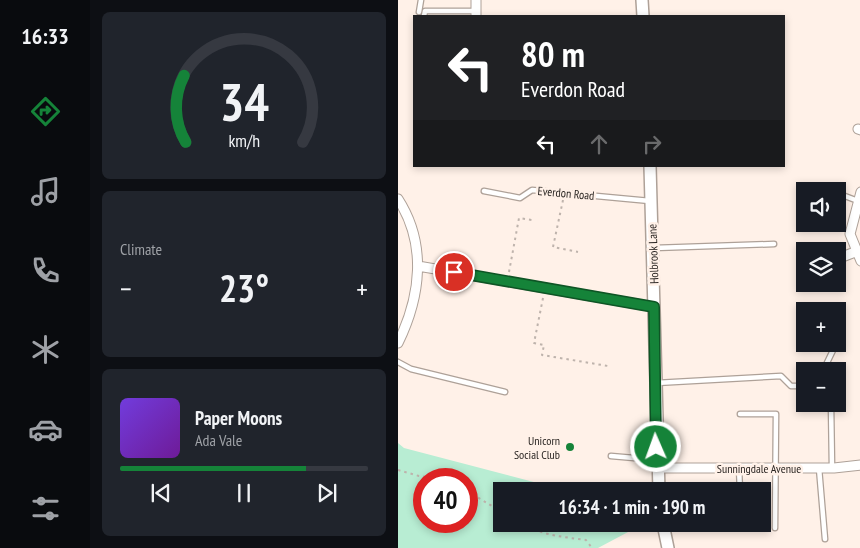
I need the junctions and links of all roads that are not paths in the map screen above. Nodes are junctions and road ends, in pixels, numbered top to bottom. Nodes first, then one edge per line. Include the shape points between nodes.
1 (421, 0) edge
2 (476, 0) edge
3 (642, 0) edge
4 (419, 12) dead end
5 (476, 13) edge
6 (424, 15) edge
7 (643, 15) edge
8 (650, 167) edge
9 (484, 191) dead end
10 (846, 195) edge
11 (859, 197) edge
12 (398, 199) edge
13 (651, 202) junction
14 (774, 244) dead end
15 (652, 248) junction
16 (855, 252) junction
17 (846, 256) edge
18 (860, 261) edge
19 (418, 266) junction
20 (654, 307) junction
21 (398, 343) edge
22 (398, 362) edge
23 (654, 383) junction
24 (796, 386) edge
25 (505, 392) dead end
26 (831, 412) edge
27 (740, 414) dead end
28 (611, 456) dead end
29 (657, 464) junction
30 (860, 465) edge
31 (740, 468) junction
32 (776, 468) junction
33 (819, 468) junction
34 (832, 468) junction
35 (658, 482) edge
36 (740, 482) edge
37 (775, 528) dead end
38 (665, 532) edge
39 (825, 538) dead end
40 (668, 548) edge

1 - 4 lane
2 - 5 street
3 - 7 street
5 - 6 lane via 425,11
8 - 13 street, Holbrook Lane
9 - 13 lane, Everdon Road via 520,198 532,190
10 - 11 lane
11 - 16 street via 850,234
12 - 19 street via 412,223
13 - 15 street, Holbrook Lane
14 - 15 lane
15 - 20 street, Holbrook Lane
16 - 17 street
16 - 18 street
19 - 20 street
19 - 21 street via 405,328
20 - 23 street, Holbrook Lane
22 - 25 lane via 411,369
23 - 24 lane via 781,376 791,386
23 - 29 street, Holbrook Lane
26 - 34 lane
27 - 32 lane via 776,414
28 - 29 lane
29 - 31 street, Sunningdale Avenue
29 - 35 street, Holbrook Lane
30 - 34 street, Sunningdale Avenue
31 - 32 street, Sunningdale Avenue
31 - 36 lane
32 - 33 street, Sunningdale Avenue
32 - 37 lane
33 - 34 street, Sunningdale Avenue
33 - 39 lane
38 - 40 street

